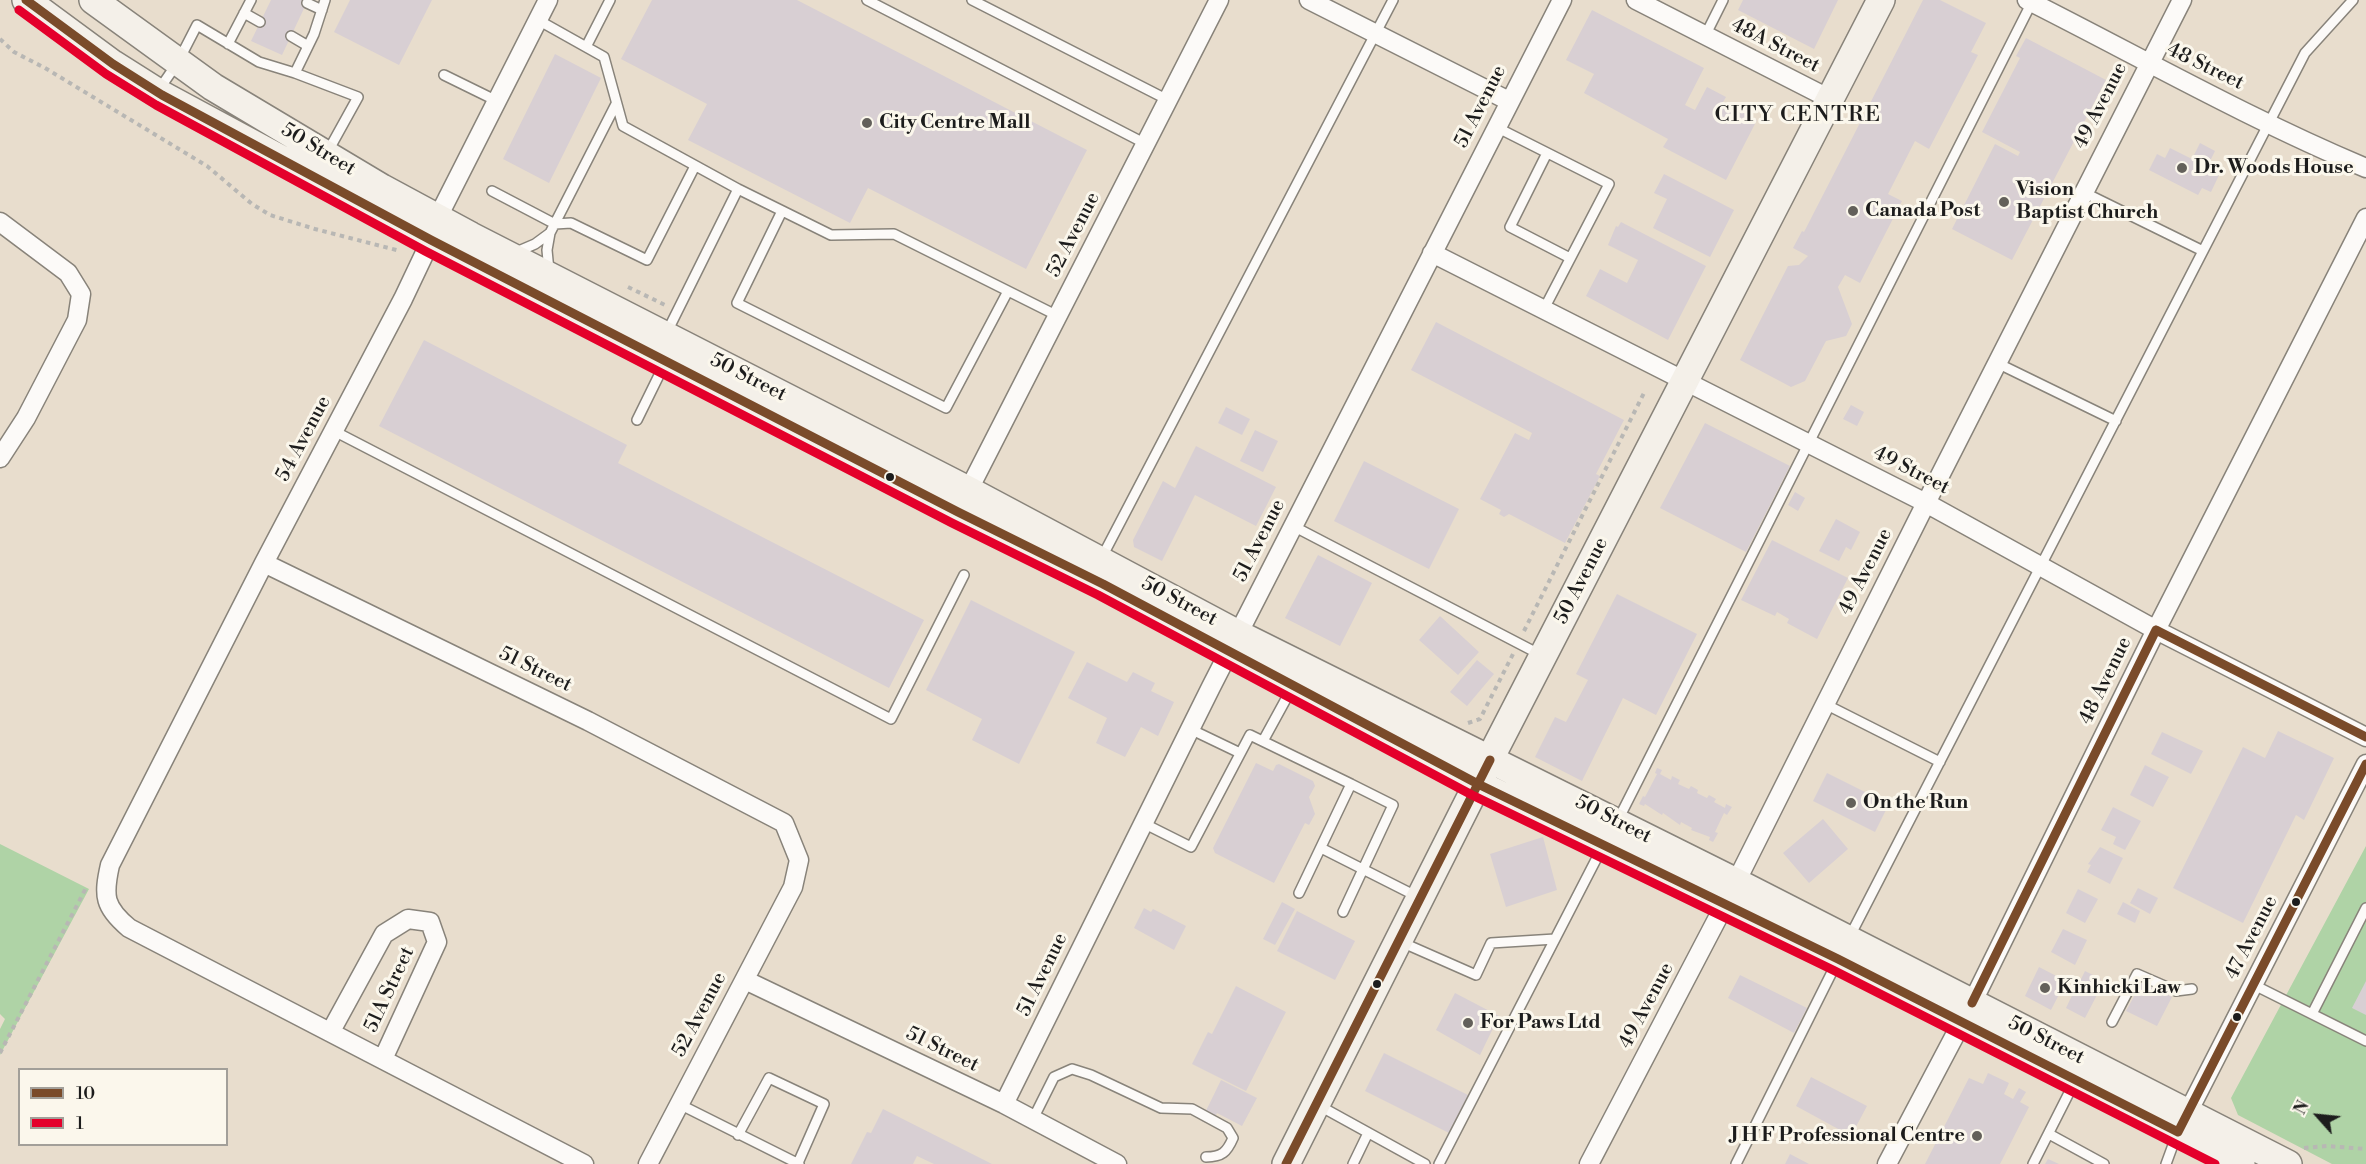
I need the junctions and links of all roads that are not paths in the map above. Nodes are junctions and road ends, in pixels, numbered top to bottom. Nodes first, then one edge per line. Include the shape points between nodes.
1 (26, 0) edge
2 (93, 0) edge
3 (251, 0) edge
4 (325, 0) edge
5 (548, 0) edge
6 (610, 0) edge
7 (867, 0) edge
8 (972, 0) edge
9 (1219, 0) edge
10 (1309, 0) edge
11 (1393, 0) edge
12 (1562, 0) edge
13 (1636, 0) edge
14 (1723, 0) edge
15 (1881, 0) edge
16 (2182, 0) edge
17 (2353, 0) edge
18 (2030, 1) edge
19 (307, 3) dead end
20 (322, 10) junction
21 (244, 13) junction
22 (538, 20) junction
23 (260, 22) dead end
24 (1376, 34) junction
25 (291, 36) dead end
26 (1705, 36) junction
27 (228, 44) junction
28 (308, 46) junction
29 (586, 47) junction
30 (178, 62) junction
31 (2148, 64) junction
32 (295, 73) junction
33 (444, 75) dead end
34 (157, 92) junction
35 (1830, 99) junction
36 (497, 100) junction
37 (1168, 100) junction
38 (1509, 101) junction
39 (616, 104) junction
40 (2269, 124) junction
41 (1496, 127) junction
42 (1146, 144) junction
43 (1547, 153) junction
44 (326, 155) junction
45 (695, 166) junction
46 (2366, 168) edge
47 (738, 189) junction
48 (492, 191) dead end
49 (2083, 192) junction
50 (782, 211) junction
51 (2366, 218) edge
52 (0, 222) edge
53 (555, 224) junction
54 (550, 233) junction
55 (431, 238) junction
56 (2203, 252) junction
57 (1432, 253) junction
58 (509, 255) junction
59 (1570, 258) junction
60 (550, 276) junction
61 (1008, 291) junction
62 (1544, 309) junction
63 (1058, 316) junction
64 (666, 348) junction
65 (1997, 363) junction
66 (1685, 381) junction
67 (637, 420) dead end
68 (2116, 421) junction
69 (334, 431) junction
70 (1807, 443) junction
71 (0, 458) edge
72 (963, 501) junction
73 (1926, 503) junction
74 (1293, 526) junction
75 (1101, 561) junction
76 (264, 563) junction
77 (2041, 566) junction
78 (964, 575) dead end
79 (2156, 630) junction
80 (1234, 643) junction
81 (1544, 656) junction
82 (1293, 686) junction
83 (1825, 704) junction
84 (1190, 729) junction
85 (2366, 737) edge
86 (1263, 741) junction
87 (1240, 753) junction
88 (1490, 759) junction
89 (1940, 762) junction
90 (2366, 764) edge
91 (1350, 784) junction
92 (1478, 784) junction
93 (1617, 822) junction
94 (784, 823) joint
95 (1143, 823) junction
96 (1604, 846) junction
97 (1321, 848) junction
98 (1362, 868) junction
99 (1299, 893) dead end
100 (1730, 893) junction
101 (1420, 898) junction
102 (106, 900) joint
103 (2366, 908) edge
104 (1343, 912) dead end
105 (1555, 939) junction
106 (1398, 941) junction
107 (1843, 949) junction
108 (745, 980) junction
109 (2254, 985) junction
110 (2192, 989) dead end
111 (1966, 1012) junction
112 (2312, 1014) junction
113 (2112, 1022) dead end
114 (331, 1031) junction
115 (2366, 1041) edge
116 (383, 1059) junction
117 (2076, 1079) junction
118 (679, 1104) junction
119 (1004, 1104) junction
120 (1316, 1104) junction
121 (1033, 1119) junction
122 (2183, 1122) junction
123 (1368, 1133) junction
124 (2049, 1134) junction
125 (738, 1135) junction
126 (2294, 1156) edge
127 (1206, 1157) dead end
128 (652, 1163) edge
129 (584, 1164) edge
130 (798, 1164) edge
131 (1117, 1164) edge
132 (1286, 1164) edge
133 (1353, 1164) edge
134 (1425, 1164) edge
135 (1439, 1164) edge
136 (1589, 1164) edge
137 (1736, 1164) edge
138 (1887, 1164) edge
139 (2033, 1164) edge
140 (2104, 1164) edge
141 (2166, 1164) edge
142 (2241, 1164) edge

1 - 34 main road, 50 Street
2 - 30 main road, 50 Street
3 - 21 lane
4 - 20 lane
5 - 22 street, 54 Avenue
6 - 29 lane
7 - 42 lane
8 - 37 lane
9 - 37 street, 52 Avenue
10 - 24 street
11 - 24 lane
12 - 38 street, 51 Avenue
13 - 26 street, 48A Street
14 - 26 lane
15 - 35 main road, 50 Avenue
16 - 31 street, 49 Avenue
17 - 40 lane via 2305,52
18 - 31 street, 48 Street
18 - 70 lane
19 - 20 lane
20 - 28 lane
21 - 23 lane
21 - 27 lane
22 - 29 lane
22 - 36 street, 54 Avenue
24 - 38 street
24 - 75 lane
25 - 28 lane
26 - 35 street, 48A Street
27 - 30 lane via 197,25
27 - 32 lane via 259,62
28 - 32 lane
29 - 39 lane via 604,57
30 - 34 lane
30 - 44 main road, 50 Street
31 - 40 street, 48 Street
31 - 49 street, 49 Avenue
32 - 44 lane via 358,97
33 - 36 lane
34 - 55 main road, 50 Street
35 - 66 main road, 50 Avenue
36 - 55 street, 54 Avenue
37 - 42 street, 52 Avenue
38 - 41 street, 51 Avenue
39 - 45 lane via 623,126
39 - 53 lane
40 - 46 street, 48 Street
40 - 56 lane
41 - 43 lane
41 - 57 street, 51 Avenue
42 - 63 street, 52 Avenue
43 - 59 lane via 1510,227
43 - 59 lane via 1608,184
44 - 55 main road, 50 Street
45 - 47 lane
45 - 53 lane via 647,261 571,223
47 - 50 lane
47 - 64 lane
48 - 53 lane
49 - 56 lane
49 - 65 street, 49 Avenue
50 - 61 lane via 831,235 894,234
50 - 61 lane via 737,303 946,408
51 - 79 street, 48 Avenue
52 - 71 street via 68,273 81,294 77,320 26,418
53 - 54 lane
54 - 58 lane
54 - 60 lane
55 - 58 main road, 50 Street
55 - 64 main road, 50 Street
55 - 69 street, 54 Avenue
56 - 68 lane
57 - 62 street, 49 Street
57 - 74 street, 51 Avenue
58 - 60 main road, 50 Street
59 - 62 lane
60 - 64 main road, 50 Street
61 - 63 lane
62 - 66 street, 49 Street
63 - 72 street, 52 Avenue
64 - 67 lane
64 - 72 main road, 50 Street
65 - 68 lane
65 - 73 street, 49 Avenue
66 - 70 street, 49 Street
66 - 81 main road, 50 Avenue
68 - 77 lane
69 - 76 street, 54 Avenue
69 - 78 lane via 891,719
70 - 73 street, 49 Street
70 - 93 lane
72 - 75 main road, 50 Street
72 - 80 main road, 50 Street via 1103,584
73 - 77 street, 49 Street
73 - 83 street, 49 Avenue
74 - 80 street, 51 Avenue
74 - 81 lane
75 - 80 main road, 50 Street
76 - 94 street, 51 Street via 588,721
76 - 102 street, 54 Avenue via 110,865
77 - 79 street, 49 Street
77 - 89 lane
79 - 85 street, 49 Street
79 - 111 street, 48 Avenue
80 - 82 main road, 50 Street
80 - 84 street, 51 Avenue
80 - 88 main road, 50 Street
81 - 88 main road, 50 Avenue
82 - 86 lane
82 - 92 main road, 50 Street
83 - 89 lane
83 - 100 street, 49 Avenue
84 - 87 lane
84 - 95 street, 51 Avenue
86 - 87 lane via 1250,735
86 - 91 lane
87 - 95 lane via 1191,847
88 - 92 main road, 50 Avenue
88 - 93 main road, 50 Street
89 - 107 lane
90 - 109 street, 47 Avenue
91 - 97 lane
91 - 98 lane via 1393,805
92 - 96 main road, 50 Street
92 - 101 main road, 50 Avenue
93 - 100 main road, 50 Street
94 - 108 street, 52 Avenue via 799,860 793,887
95 - 119 street, 51 Avenue
96 - 100 main road, 50 Street
96 - 105 lane
97 - 98 lane
97 - 99 lane
98 - 101 lane
98 - 104 lane
100 - 107 main road, 50 Street
100 - 136 street, 49 Avenue
101 - 106 main road, 50 Avenue
102 - 114 street, 51A Street via 114,915 129,928
103 - 112 lane
105 - 106 lane via 1491,943 1476,975
105 - 135 lane
106 - 120 main road, 50 Avenue
107 - 111 main road, 50 Street
107 - 137 lane
108 - 118 street, 52 Avenue
108 - 119 street, 51 Street
109 - 112 lane
109 - 122 street, 47 Avenue
110 - 113 lane via 2176,991 2137,974
111 - 117 main road, 50 Street
111 - 122 main road, 50 Street
111 - 138 street, 48 Avenue
112 - 115 lane
114 - 116 street, 51A Street
114 - 116 street, 51A Street via 384,934 408,919 430,922 437,942
116 - 129 street, 51A Street
117 - 122 main road, 50 Street
117 - 124 lane
118 - 125 lane
118 - 128 street, 52 Avenue
119 - 121 street, 51 Street
120 - 123 lane
120 - 132 main road, 50 Avenue
121 - 127 lane via 1054,1077 1072,1069 1161,1108 1192,1109 1227,1128 1233,1138 1227,1151 1217,1157
121 - 131 street, 51 Street
122 - 126 main road, 50 Street
122 - 141 lane
122 - 142 main road, 50 Street
123 - 133 lane
123 - 134 lane
124 - 139 lane
124 - 140 lane
125 - 130 lane
125 - 130 lane via 770,1078 824,1104

